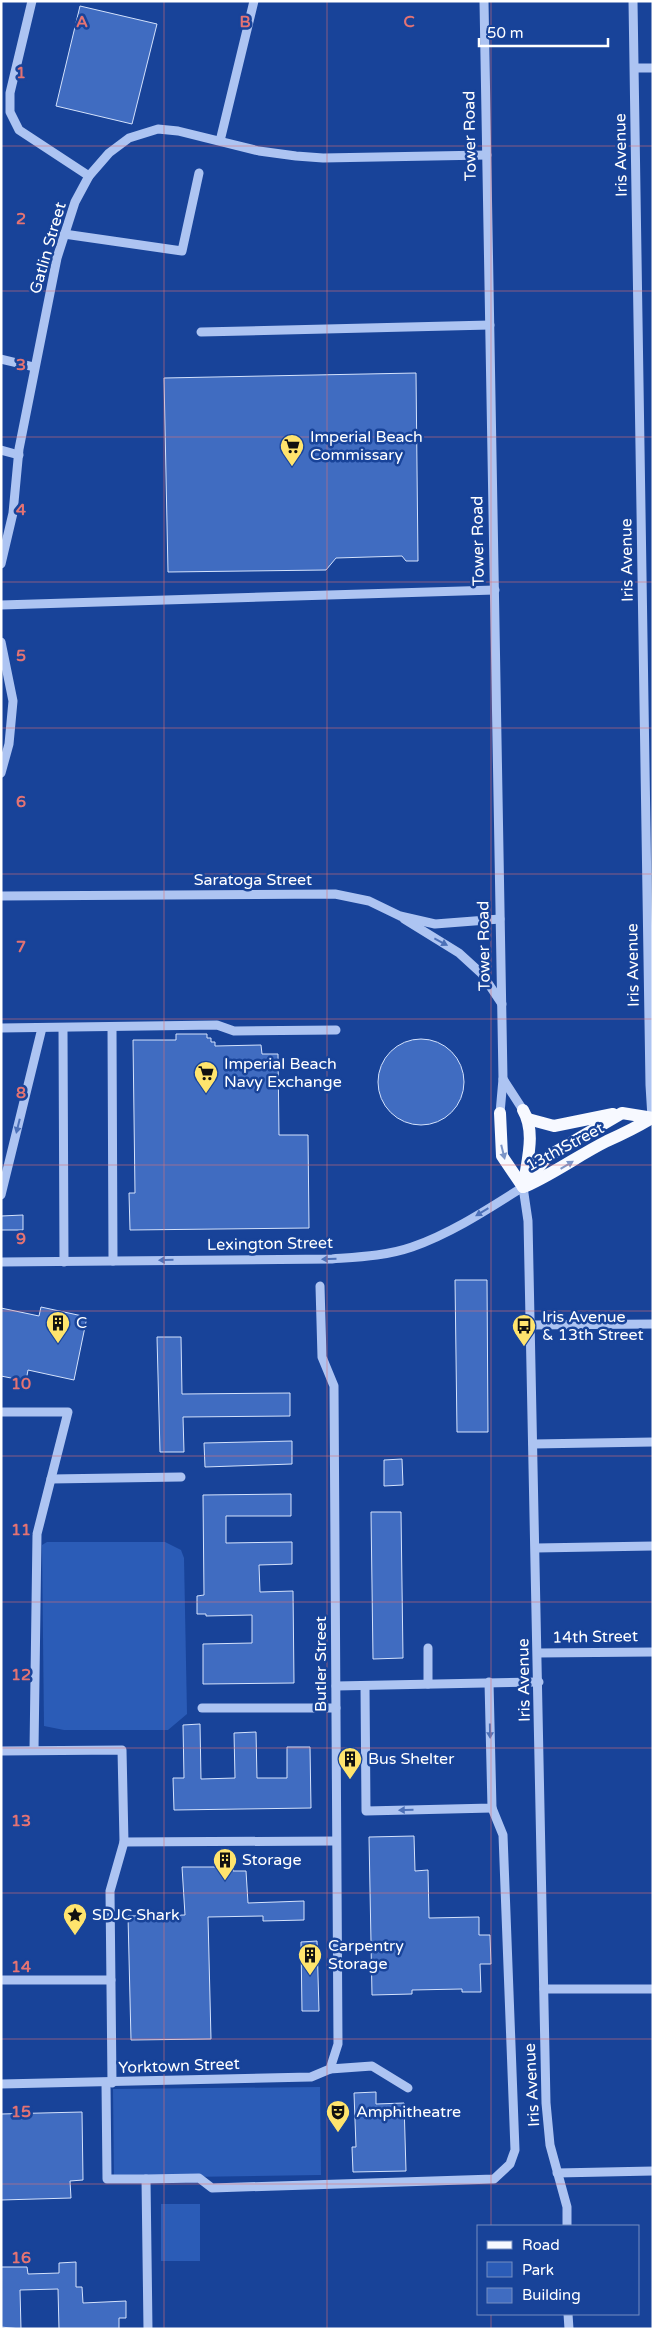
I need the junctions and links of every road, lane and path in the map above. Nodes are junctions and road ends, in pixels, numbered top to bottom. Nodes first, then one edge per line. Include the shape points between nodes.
1 (32, 1) edge
2 (254, 1) edge
3 (484, 1) edge
4 (633, 1) edge
5 (635, 68) junction
6 (653, 68) edge
7 (220, 142) junction
8 (487, 155) junction
9 (199, 173) dead end
10 (89, 176) junction
11 (64, 234) junction
12 (490, 326) junction
13 (201, 332) dead end
14 (1, 359) edge
15 (34, 367) junction
16 (1, 450) edge
17 (19, 455) junction
18 (6, 527) edge
19 (1, 564) edge
20 (495, 590) junction
21 (1, 605) edge
22 (1, 642) edge
23 (1, 773) edge
24 (1, 896) edge
25 (400, 916) junction
26 (500, 919) junction
27 (502, 1005) junction
28 (112, 1027) junction
29 (1, 1028) edge
30 (42, 1028) junction
31 (63, 1028) junction
32 (336, 1030) dead end
33 (504, 1079) junction
34 (500, 1113) joint
35 (622, 1113) junction
36 (526, 1115) junction
37 (652, 1118) edge
38 (523, 1186) junction
39 (1, 1195) edge
40 (113, 1261) junction
41 (1, 1262) edge
42 (64, 1262) junction
43 (320, 1286) dead end
44 (531, 1324) junction
45 (653, 1324) edge
46 (1, 1412) edge
47 (653, 1442) edge
48 (533, 1444) junction
49 (181, 1477) dead end
50 (51, 1479) junction
51 (653, 1546) edge
52 (536, 1548) junction
53 (428, 1648) dead end
54 (653, 1652) edge
55 (538, 1653) junction
56 (488, 1682) junction
57 (539, 1682) junction
58 (428, 1684) junction
59 (336, 1686) junction
60 (365, 1686) junction
61 (202, 1708) dead end
62 (336, 1708) junction
63 (34, 1750) junction
64 (1, 1751) edge
65 (492, 1808) junction
66 (335, 1841) junction
67 (124, 1842) junction
68 (1, 1980) edge
69 (111, 1980) junction
70 (544, 1989) junction
71 (653, 1989) edge
72 (330, 2069) junction
73 (109, 2083) junction
74 (1, 2084) edge
75 (408, 2088) dead end
76 (653, 2171) edge
77 (557, 2173) junction
78 (146, 2178) junction
79 (567, 2225) edge
80 (568, 2315) edge
81 (148, 2329) edge
82 (569, 2329) edge

1 - 10 street via 10,93 10,112 19,130
2 - 7 street
3 - 8 street, Tower Road
4 - 5 street, Iris Avenue
5 - 6 street
5 - 37 street, Iris Avenue
7 - 8 street, Gatlin Street via 259,151 323,158
7 - 10 street, Gatlin Street via 178,131 158,130 129,138 109,153
8 - 12 street, Tower Road
9 - 11 street via 182,251
10 - 11 street, Gatlin Street via 75,202
11 - 15 street, Gatlin Street via 56,258
12 - 13 street
12 - 20 street, Tower Road
14 - 15 street
15 - 17 street, Gatlin Street
16 - 17 street
17 - 18 street, Gatlin Street
18 - 19 street, Gatlin Street
20 - 21 street
20 - 26 street, Tower Road
22 - 23 street via 13,701 10,744
24 - 25 street, Saratoga Street via 335,894 369,901
25 - 26 street, Saratoga Street via 435,924
25 -> 27 street via 459,953 482,974
26 - 27 street, Tower Road
27 - 33 street, Tower Road
28 - 31 street
28 - 32 street via 217,1025 234,1031
28 - 40 street
29 - 30 street
30 - 31 street
30 -> 39 street
31 - 42 street
33 - 34 street, Tower Road
33 - 36 street, Tower Road
34 -> 38 main road, Tower Road via 502,1156
35 - 36 main road via 554,1126
35 - 37 main road, 13th Street
35 - 38 main road, 13th Street via 547,1157
36 - 38 main road, Tower Road via 530,1138
38 -> 37 main road, 13th Street via 550,1175
38 -> 40 street, Lexington Street via 442,1236 376,1256
38 - 44 street, Iris Avenue via 528,1221
40 - 42 street, Lexington Street
41 - 42 street, Lexington Street
43 - 59 street, Butler Street via 322,1357 334,1386
44 - 45 street
44 - 48 street, Iris Avenue
46 - 50 street via 68,1412
47 - 48 street
48 - 52 street, Iris Avenue
49 - 50 street
50 - 63 street via 37,1534
51 - 52 street
52 - 55 street, Iris Avenue
53 - 58 street
54 - 55 street, 14th Street
55 - 57 street, Iris Avenue
56 - 57 street
56 - 58 street
56 -> 65 street
57 - 70 street, Iris Avenue
58 - 60 street
59 - 60 street
59 - 62 street, Butler Street
65 -> 60 street via 366,1810
61 - 62 street
62 - 66 street, Butler Street
63 - 64 street
63 - 67 street via 122,1750
65 - 78 street via 503,1834 515,2150 510,2164 494,2179 212,2188 199,2178
66 - 67 street
66 - 72 street, Butler Street via 338,2044
67 - 69 street via 110,1891
68 - 69 street
69 - 73 street
70 - 71 street
70 - 77 street, Iris Avenue via 546,2103 550,2145
72 - 73 street, Yorktown Street via 311,2076
72 - 75 street, Yorktown Street via 372,2066
73 - 74 street, Yorktown Street
73 - 78 street via 108,2179
76 - 77 street
77 - 79 street, Iris Avenue via 567,2207
78 - 81 street
80 - 82 street

